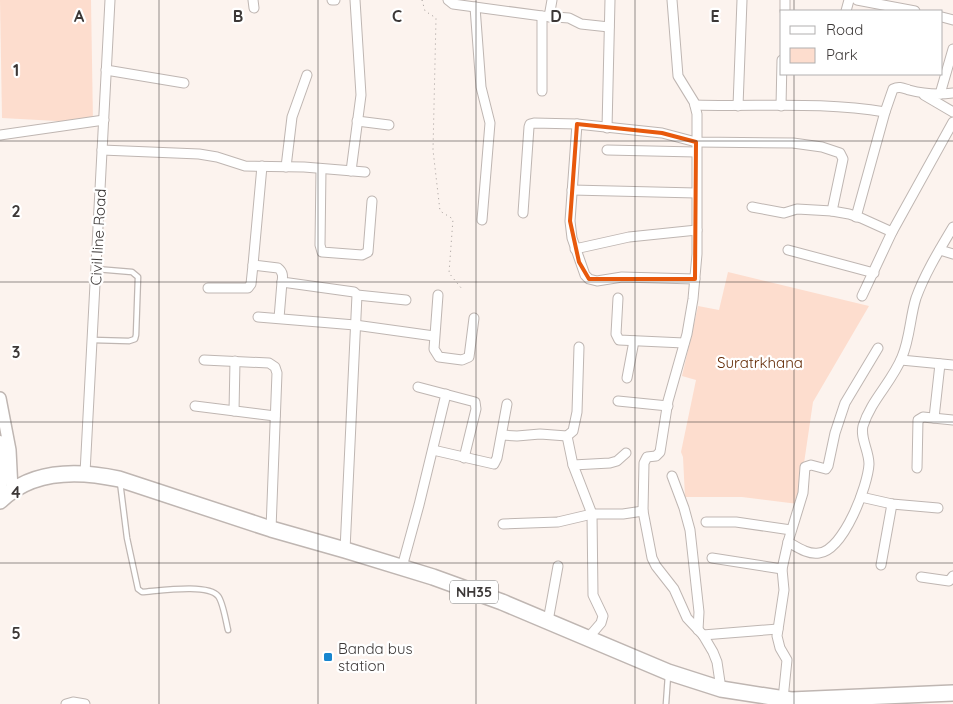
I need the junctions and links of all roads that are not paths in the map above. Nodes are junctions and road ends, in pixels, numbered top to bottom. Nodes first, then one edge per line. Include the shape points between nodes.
1 (110, 0) edge
2 (355, 0) edge
3 (448, 0) edge
4 (552, 0) edge
5 (610, 0) edge
6 (672, 0) edge
7 (742, 0) edge
8 (857, 0) edge
9 (475, 6) junction
10 (886, 9) edge
11 (900, 10) edge
12 (546, 17) junction
13 (608, 27) junction
14 (953, 49) edge
15 (106, 70) junction
16 (307, 75) dead end
17 (782, 75) edge
18 (184, 83) dead end
19 (542, 91) dead end
20 (953, 93) edge
21 (922, 94) junction
22 (940, 94) junction
23 (695, 105) junction
24 (738, 106) junction
25 (781, 106) junction
26 (885, 112) junction
27 (953, 112) edge
28 (104, 120) junction
29 (357, 121) junction
30 (953, 122) edge
31 (576, 124) junction
32 (389, 125) dead end
33 (607, 128) junction
34 (0, 135) edge
35 (696, 142) junction
36 (102, 150) junction
37 (607, 150) dead end
38 (696, 152) junction
39 (262, 166) junction
40 (286, 167) junction
41 (321, 169) junction
42 (351, 171) junction
43 (365, 172) dead end
44 (572, 190) junction
45 (696, 193) junction
46 (372, 201) dead end
47 (752, 207) dead end
48 (832, 211) junction
49 (523, 213) dead end
50 (856, 217) junction
51 (482, 220) dead end
52 (953, 227) edge
53 (697, 230) junction
54 (892, 232) junction
55 (575, 249) junction
56 (788, 250) dead end
57 (940, 250) junction
58 (953, 254) edge
59 (253, 265) junction
60 (96, 269) junction
61 (874, 272) junction
62 (695, 279) junction
63 (282, 282) junction
64 (208, 288) dead end
65 (357, 295) junction
66 (438, 295) dead end
67 (862, 296) dead end
68 (618, 298) dead end
69 (406, 300) dead end
70 (258, 317) dead end
71 (279, 318) junction
72 (474, 318) dead end
73 (356, 325) junction
74 (434, 336) junction
75 (93, 340) junction
76 (634, 341) junction
77 (684, 343) junction
78 (579, 347) dead end
79 (878, 348) dead end
80 (204, 360) dead end
81 (901, 360) junction
82 (235, 361) junction
83 (940, 364) junction
84 (953, 365) edge
85 (627, 378) dead end
86 (418, 387) dead end
87 (446, 394) junction
88 (0, 398) edge
89 (618, 401) dead end
90 (507, 404) dead end
91 (195, 406) dead end
92 (668, 406) junction
93 (234, 411) junction
94 (275, 416) junction
95 (934, 418) junction
96 (953, 420) edge
97 (502, 434) junction
98 (567, 436) junction
99 (0, 442) edge
100 (434, 450) junction
101 (626, 453) dead end
102 (464, 458) junction
103 (573, 465) junction
104 (917, 468) dead end
105 (85, 473) junction
106 (672, 476) dead end
107 (119, 479) junction
108 (6, 490) edge
109 (861, 497) junction
110 (0, 501) edge
111 (892, 504) junction
112 (938, 508) dead end
113 (643, 511) junction
114 (592, 514) junction
115 (706, 522) dead end
116 (503, 524) dead end
117 (271, 529) junction
118 (791, 530) junction
119 (788, 542) junction
120 (345, 550) junction
121 (712, 558) dead end
122 (881, 565) dead end
123 (558, 566) dead end
124 (402, 567) junction
125 (782, 569) junction
126 (953, 576) edge
127 (921, 577) dead end
128 (548, 621) junction
129 (778, 629) junction
130 (228, 630) dead end
131 (700, 632) junction
132 (588, 638) junction
133 (668, 672) junction
134 (721, 689) junction
135 (953, 692) edge
136 (782, 699) junction
137 (800, 702) edge
138 (66, 704) edge
139 (84, 704) edge
140 (666, 704) edge

1 - 15 street, Civil line Road
2 - 29 street via 361,80
3 - 9 street via 453,4
4 - 12 street
5 - 13 street
6 - 23 street via 678,76
7 - 24 street
8 - 10 street
9 - 12 street
9 - 51 street via 481,87 490,123
10 - 11 street
12 - 13 street via 569,18 582,24
12 - 19 street
13 - 33 street
14 - 22 street
15 - 18 street
15 - 28 street, Civil line Road
16 - 40 street via 292,117
17 - 25 street
20 - 22 street
21 - 22 street
21 - 26 street via 896,87
21 - 27 street
23 - 24 street
23 - 35 street
24 - 25 street
25 - 26 street via 840,106
26 - 50 street
28 - 34 street
28 - 36 street, Civil line Road
29 - 32 street
29 - 42 street
30 - 54 street
31 - 33 street
31 - 44 street
31 - 49 street via 530,124
33 - 35 street via 662,133
35 - 38 street
35 - 48 street via 793,143 840,153 843,159
36 - 39 street via 199,154 245,166
36 - 60 street, Civil line Road
37 - 38 street
38 - 45 street
39 - 40 street
39 - 59 street
40 - 41 street
41 - 42 street
41 - 46 street via 322,252 362,255 368,252
42 - 43 street
44 - 45 street
44 - 55 street via 570,221
45 - 53 street
47 - 48 street via 784,213 797,209
48 - 50 street
50 - 54 street
52 - 57 street
53 - 55 street via 629,237
53 - 62 street
54 - 61 street
55 - 62 street via 585,275 596,281 622,277
56 - 61 street
57 - 58 street
57 - 81 street via 916,298
59 - 63 street via 282,270
59 - 64 street via 252,284 248,288
60 - 75 street, Civil line Road
60 - 75 lane via 132,272 138,277 136,335 129,341
61 - 67 street
62 - 77 street via 692,313
63 - 65 street
63 - 71 street
65 - 69 street
65 - 73 street
66 - 74 street
68 - 76 street via 617,338
70 - 71 street
71 - 73 street
72 - 74 street via 470,352 466,359 439,356 434,349
73 - 74 street
73 - 120 street
75 - 105 street, Civil line Road
76 - 77 street
76 - 85 street
77 - 92 street
78 - 98 street via 577,412 574,431
79 - 118 street via 845,402 828,466 826,469 811,465 805,467 803,493
80 - 82 street
81 - 83 street
81 - 109 street via 876,397 863,427 869,467
82 - 93 street
82 - 94 street via 275,366
83 - 84 street
83 - 95 street
86 - 87 street
87 - 100 street
87 - 102 street via 472,400 476,405
88 - 108 street via 10,450
89 - 92 street
90 - 97 street
91 - 93 street
92 - 113 street via 660,452 644,463
93 - 94 street
94 - 117 street
95 - 96 street
95 - 104 street via 918,420
97 - 98 street
97 - 102 street via 494,464
98 - 103 street
99 - 108 main road
100 - 102 street
100 - 124 street
101 - 103 street via 610,463
103 - 114 street
105 - 107 highway, NH35
105 - 108 highway, NH35 via 42,477
106 - 131 street via 690,530
107 - 117 highway, NH35
107 - 130 lane via 138,590 210,591 218,596
108 - 110 highway, NH35
109 - 111 street
109 - 119 street via 840,538 826,551 808,552
111 - 112 street
111 - 122 street
113 - 114 street
113 - 131 street via 652,558 674,589 686,618
114 - 116 street via 558,522
114 - 132 street via 593,595 603,616
115 - 118 street via 736,522
117 - 120 highway, NH35
118 - 119 street
119 - 125 street
120 - 124 highway, NH35
121 - 125 street
123 - 128 street
124 - 128 highway, NH35
125 - 129 street via 784,590
126 - 127 street via 945,581
128 - 132 highway, NH35
129 - 131 street
129 - 136 street via 778,642 787,660
131 - 134 street via 717,662
132 - 133 highway, NH35
133 - 134 highway, NH35
133 - 140 lane
134 - 136 highway, NH35
135 - 137 highway, NH35
136 - 137 highway, NH35
138 - 139 street

